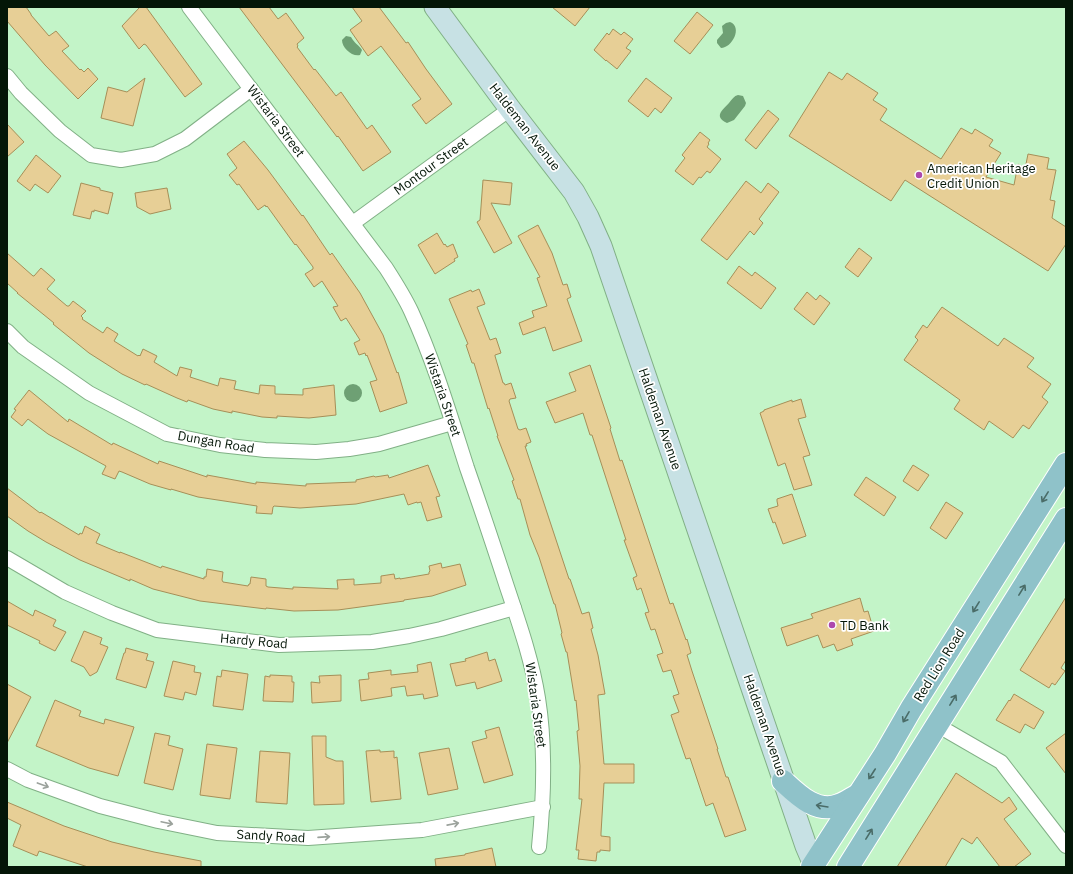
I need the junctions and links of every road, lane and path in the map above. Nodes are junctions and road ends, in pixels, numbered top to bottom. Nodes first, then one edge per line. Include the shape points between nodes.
1 (189, 7) edge
2 (435, 7) edge
3 (7, 76) edge
4 (251, 89) junction
5 (510, 109) junction
6 (353, 223) junction
7 (7, 331) edge
8 (452, 423) junction
9 (1066, 464) edge
10 (1066, 519) edge
11 (7, 558) edge
12 (514, 608) junction
13 (937, 725) junction
14 (7, 769) edge
15 (784, 781) junction
16 (858, 795) junction
17 (543, 807) junction
18 (1066, 846) edge
19 (539, 847) dead end
20 (814, 866) edge
21 (848, 867) edge

1 - 4 street, Wistaria Street
2 - 5 main road, Haldeman Avenue
3 - 4 street via 60,131 91,155 121,160 156,154 185,139
4 - 6 street, Wistaria Street
5 - 6 street, Montour Street
5 - 15 main road, Haldeman Avenue via 574,192 601,246
6 - 8 street, Wistaria Street via 386,268 410,309 427,348
7 - 8 street, Dungan Road via 24,347 89,393 167,434 220,445 316,452 349,450
8 - 12 street, Wistaria Street
9 -> 16 main road, Red Lion Road
13 -> 10 main road
11 - 12 street, Hardy Road via 65,592 157,630 279,645 372,642 441,629
12 - 17 street, Wistaria Street via 529,656 538,698 544,771
13 - 18 street via 1001,762
21 -> 13 main road
14 -> 17 street, Sandy Road via 28,780 100,806 217,833 308,838 422,830
16 -> 15 main road via 838,806 813,804 801,798
15 - 20 main road, Haldeman Avenue
16 - 20 main road, Red Lion Road
17 - 19 street, Wistaria Street

